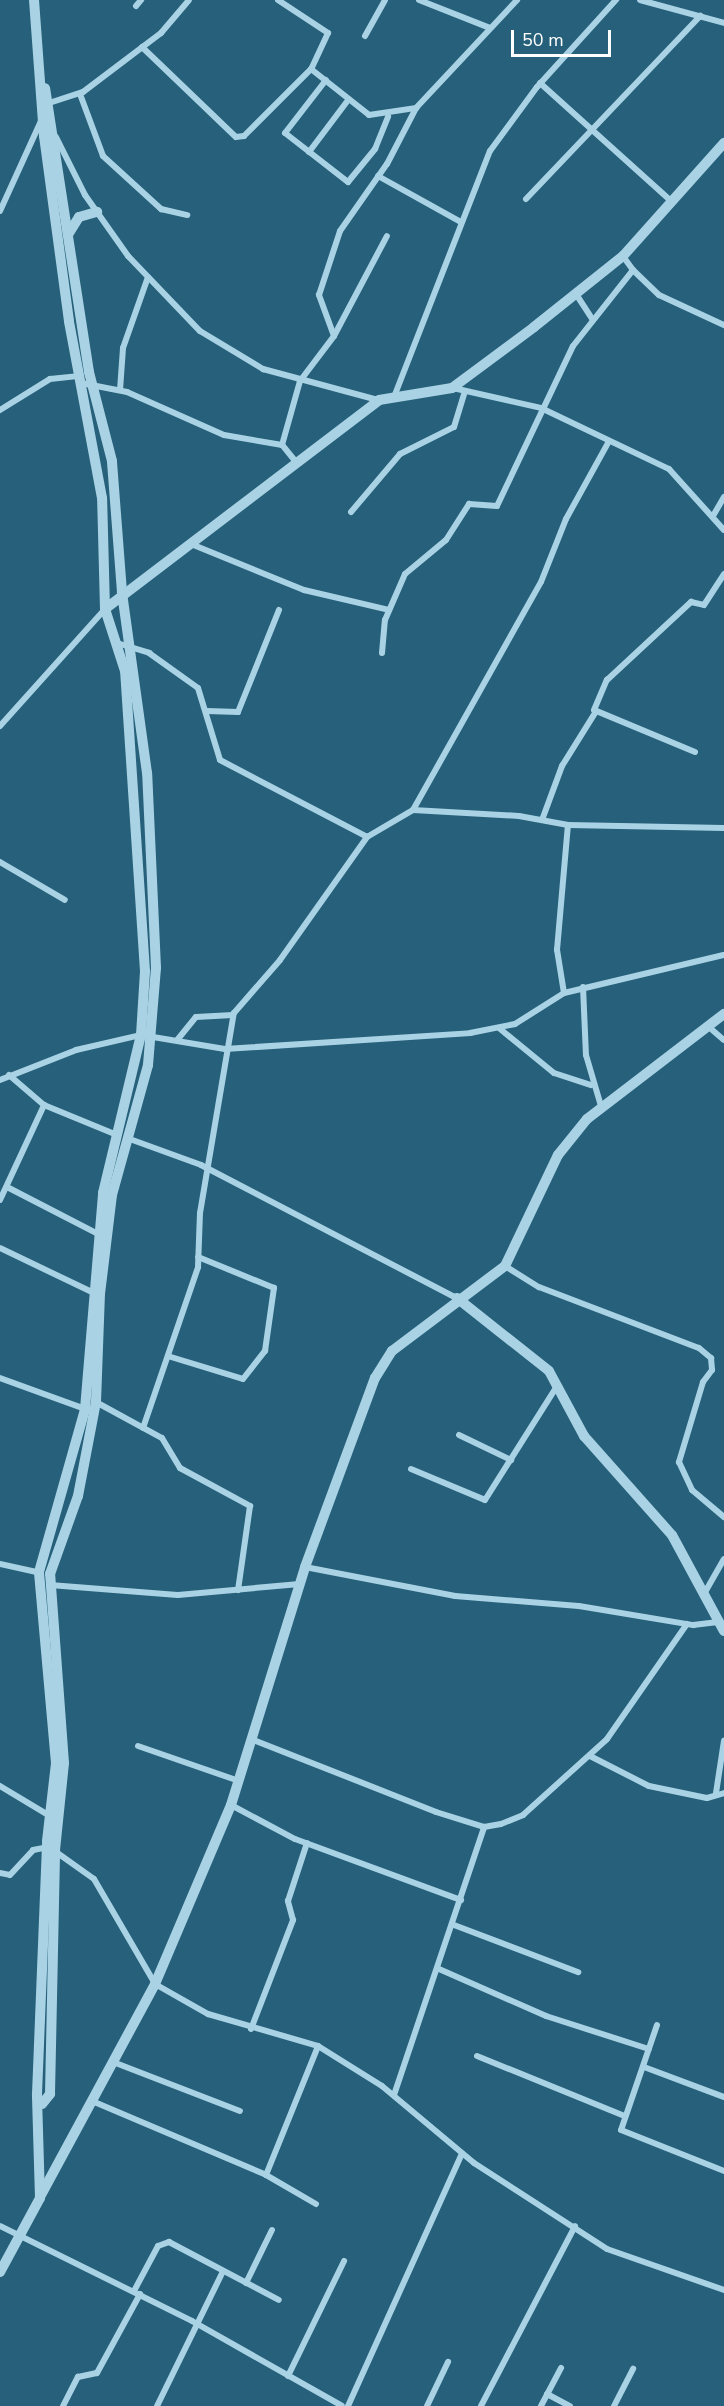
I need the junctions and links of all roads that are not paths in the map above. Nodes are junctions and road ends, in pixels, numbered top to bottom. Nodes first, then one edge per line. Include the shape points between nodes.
1 (34, 0) edge
2 (141, 0) edge
3 (189, 0) edge
4 (278, 0) edge
5 (386, 0) edge
6 (419, 0) edge
7 (517, 0) edge
8 (616, 0) edge
9 (639, 0) edge
10 (135, 6) dead end
11 (700, 16) junction
12 (724, 23) edge
13 (490, 28) junction
14 (364, 36) dead end
15 (142, 47) junction
16 (311, 69) junction
17 (326, 80) junction
18 (540, 83) junction
19 (80, 94) junction
20 (349, 99) junction
21 (47, 104) junction
22 (416, 108) junction
23 (388, 116) junction
24 (43, 117) junction
25 (593, 128) junction
26 (55, 135) junction
27 (724, 143) edge
28 (309, 152) junction
29 (378, 176) junction
30 (526, 199) dead end
31 (671, 201) junction
32 (0, 211) edge
33 (96, 212) junction
34 (187, 215) dead end
35 (461, 222) junction
36 (69, 233) junction
37 (387, 236) dead end
38 (623, 256) junction
39 (633, 270) junction
40 (148, 277) junction
41 (576, 294) junction
42 (592, 319) junction
43 (724, 325) edge
44 (334, 336) junction
45 (86, 379) junction
46 (300, 381) junction
47 (452, 388) junction
48 (120, 390) junction
49 (465, 392) junction
50 (394, 397) junction
51 (379, 400) junction
52 (541, 408) junction
53 (0, 410) edge
54 (609, 441) junction
55 (282, 445) junction
56 (296, 462) junction
57 (724, 497) edge
58 (351, 512) dead end
59 (713, 516) junction
60 (724, 530) edge
61 (188, 542) junction
62 (724, 574) edge
63 (122, 592) junction
64 (105, 609) junction
65 (279, 610) dead end
66 (389, 610) junction
67 (117, 643) junction
68 (131, 646) junction
69 (382, 653) dead end
70 (207, 711) junction
71 (595, 713) junction
72 (0, 726) edge
73 (695, 752) dead end
74 (413, 810) junction
75 (542, 820) junction
76 (568, 825) junction
77 (724, 828) edge
78 (367, 837) junction
79 (0, 862) edge
80 (65, 900) dead end
81 (724, 955) edge
82 (583, 987) junction
83 (564, 993) junction
84 (724, 1014) edge
85 (233, 1015) junction
86 (499, 1028) junction
87 (710, 1028) junction
88 (147, 1035) junction
89 (178, 1039) junction
90 (724, 1040) edge
91 (225, 1048) junction
92 (9, 1076) junction
93 (0, 1080) edge
94 (591, 1085) junction
95 (44, 1105) junction
96 (601, 1106) junction
97 (116, 1134) junction
98 (128, 1138) junction
99 (210, 1170) junction
100 (7, 1187) junction
101 (0, 1200) edge
102 (102, 1236) junction
103 (0, 1248) edge
104 (198, 1257) junction
105 (505, 1266) junction
106 (95, 1294) junction
107 (457, 1298) junction
108 (171, 1357) junction
109 (1, 1379) edge
110 (557, 1386) junction
111 (91, 1405) junction
112 (143, 1428) junction
113 (459, 1436) dead end
114 (511, 1460) junction
115 (411, 1469) dead end
116 (724, 1517) edge
117 (724, 1559) edge
118 (0, 1564) edge
119 (305, 1567) junction
120 (44, 1579) junction
121 (300, 1584) junction
122 (238, 1590) junction
123 (704, 1595) junction
124 (716, 1622) junction
125 (687, 1624) junction
126 (724, 1631) edge
127 (250, 1738) junction
128 (724, 1741) edge
129 (138, 1746) dead end
130 (590, 1756) junction
131 (239, 1781) junction
132 (0, 1786) edge
133 (724, 1792) edge
134 (716, 1793) junction
135 (231, 1805) junction
136 (50, 1816) junction
137 (484, 1827) junction
138 (307, 1843) junction
139 (51, 1848) junction
140 (0, 1873) edge
141 (461, 1900) junction
142 (454, 1925) junction
143 (439, 1969) junction
144 (578, 1972) dead end
145 (155, 1984) junction
146 (657, 2025) dead end
147 (251, 2029) junction
148 (318, 2046) junction
149 (649, 2049) junction
150 (477, 2055) dead end
151 (113, 2062) junction
152 (644, 2067) junction
153 (394, 2095) junction
154 (724, 2096) edge
155 (92, 2101) junction
156 (240, 2110) dead end
157 (625, 2116) junction
158 (462, 2154) junction
159 (724, 2171) edge
160 (266, 2175) junction
161 (40, 2198) junction
162 (316, 2204) dead end
163 (0, 2226) edge
164 (575, 2226) junction
165 (272, 2230) dead end
166 (20, 2233) junction
167 (344, 2261) dead end
168 (223, 2271) junction
169 (0, 2272) edge
170 (246, 2283) junction
171 (724, 2290) edge
172 (137, 2293) junction
173 (279, 2300) dead end
174 (198, 2324) junction
175 (448, 2362) dead end
176 (561, 2368) dead end
177 (633, 2368) dead end
178 (288, 2376) junction
179 (547, 2394) junction
180 (331, 2403) edge
181 (63, 2406) edge
182 (157, 2406) edge
183 (342, 2406) edge
184 (348, 2406) edge
185 (427, 2406) edge
186 (481, 2406) edge
187 (541, 2406) edge
188 (570, 2406) edge
189 (614, 2406) edge

1 - 21 street
2 - 10 street
3 - 15 street
4 - 16 street via 328,33
5 - 14 street
6 - 13 street
7 - 13 street
8 - 18 street
9 - 11 street
11 - 12 street
11 - 25 street
13 - 22 street
15 - 16 street via 240,138
15 - 19 street
16 - 17 street
17 - 20 street
17 - 28 street via 285,130
18 - 25 street
18 - 35 street via 490,151
19 - 21 street
19 - 34 street via 103,156 161,208
20 - 23 street via 369,115
20 - 28 street
21 - 24 street
21 - 26 street
22 - 23 street
22 - 29 street
23 - 28 street via 375,149 351,181
24 - 26 street
24 - 32 street
24 - 45 street
25 - 30 street
25 - 31 street
26 - 33 street
26 - 36 street
27 - 31 street
29 - 35 street
29 - 44 street via 340,231 324,267 319,295
31 - 38 street
33 - 36 street via 79,217
33 - 40 street
35 - 50 street
36 - 45 street
37 - 44 street
38 - 39 street
38 - 41 street
39 - 42 street
39 - 43 street via 659,295
40 - 46 street via 216,344 239,359
40 - 48 street via 123,348
41 - 42 street
41 - 47 street
42 - 52 street
44 - 46 street
45 - 48 street
45 - 53 street via 50,379
45 - 63 street via 112,461
45 - 64 street via 102,498
46 - 51 street
46 - 55 street
47 - 49 street
47 - 50 street
48 - 55 street via 224,435
49 - 52 street
49 - 58 street via 454,427 400,454
50 - 51 street
51 - 56 street
52 - 54 street
52 - 66 street via 497,506 470,504 446,540 405,574
54 - 59 street via 669,469
54 - 74 street via 566,519 541,582 496,653
55 - 56 street
56 - 61 street
57 - 59 street
59 - 60 street
61 - 63 street
61 - 66 street via 304,590
62 - 71 street via 704,605 691,602 607,680
63 - 64 street
63 - 68 street
64 - 67 street
64 - 72 street
65 - 70 street via 238,712
66 - 69 street
67 - 68 street
67 - 88 street via 125,671 134,782
68 - 70 street via 190,680
68 - 88 street via 147,773 156,968
70 - 78 street via 220,760
71 - 73 street
71 - 75 street via 562,766
74 - 75 street
74 - 78 street
75 - 76 street
76 - 77 street
76 - 83 street via 557,950
78 - 85 street via 280,960
79 - 80 street
81 - 82 street
82 - 83 street
82 - 94 street
83 - 86 street
84 - 87 street
85 - 89 street via 196,1017
85 - 91 street
86 - 91 street
86 - 94 street via 554,1073
87 - 90 street
87 - 96 street
88 - 89 street
88 - 92 street via 76,1050
88 - 97 street
88 - 98 street
89 - 91 street
91 - 99 street
92 - 93 street
92 - 95 street
94 - 96 street
95 - 97 street
95 - 100 street
96 - 105 street via 558,1155
97 - 98 street
97 - 102 street
98 - 99 street
98 - 102 street
99 - 104 street via 200,1213
99 - 107 street
100 - 101 street
100 - 102 street
102 - 106 street
103 - 106 street
104 - 108 street
104 - 108 street via 274,1288 265,1351 243,1379
105 - 107 street
105 - 116 street via 539,1287 699,1348 711,1358 712,1370 696,1401 679,1462 692,1490
106 - 111 street
107 - 110 street via 523,1346
107 - 119 street via 392,1351 375,1378
108 - 112 street
109 - 111 street
110 - 114 street
110 - 123 street via 584,1436 672,1535
111 - 112 street
111 - 120 street
112 - 122 street via 162,1438 180,1468 250,1506
113 - 114 street
114 - 115 street via 485,1500
117 - 123 street
118 - 120 street
119 - 121 street
119 - 125 street via 423,1591
120 - 122 street via 125,1594
120 - 136 street via 56,1763
120 - 139 street via 64,1745
121 - 122 street
121 - 127 street
123 - 124 street
124 - 125 street
124 - 126 street
125 - 130 street via 647,1678 629,1714
127 - 131 street
127 - 137 street via 338,1777
128 - 134 street
129 - 131 street
130 - 134 street via 649,1786 707,1798
130 - 137 street via 523,1815
131 - 135 street
132 - 136 street
133 - 134 street
135 - 138 street
135 - 145 street
136 - 139 street
137 - 141 street
138 - 141 street
138 - 147 street via 288,1901 293,1920
139 - 140 street via 26,1855 10,1875
139 - 145 street via 94,1879
139 - 161 street via 37,2094 42,2104
141 - 142 street
142 - 143 street
142 - 144 street
143 - 149 street via 546,2016
143 - 153 street
145 - 147 street via 208,2014
145 - 151 street
146 - 149 street
147 - 148 street
148 - 153 street
148 - 160 street
149 - 152 street
150 - 157 street
151 - 155 street
151 - 156 street
152 - 154 street
152 - 157 street
153 - 158 street
155 - 160 street
155 - 161 street
157 - 159 street via 623,2133
158 - 164 street
158 - 184 street
160 - 162 street
161 - 166 street
163 - 166 street
164 - 171 street via 608,2249
164 - 186 street
165 - 170 street
166 - 169 street
166 - 172 street
167 - 178 street
168 - 170 street
168 - 172 street via 163,2242
168 - 174 street
170 - 173 street
172 - 174 street
172 - 181 street via 97,2373 78,2377
174 - 178 street
174 - 182 street
175 - 185 street
176 - 179 street
177 - 189 street
178 - 180 street
179 - 187 street
179 - 188 street
180 - 183 street

